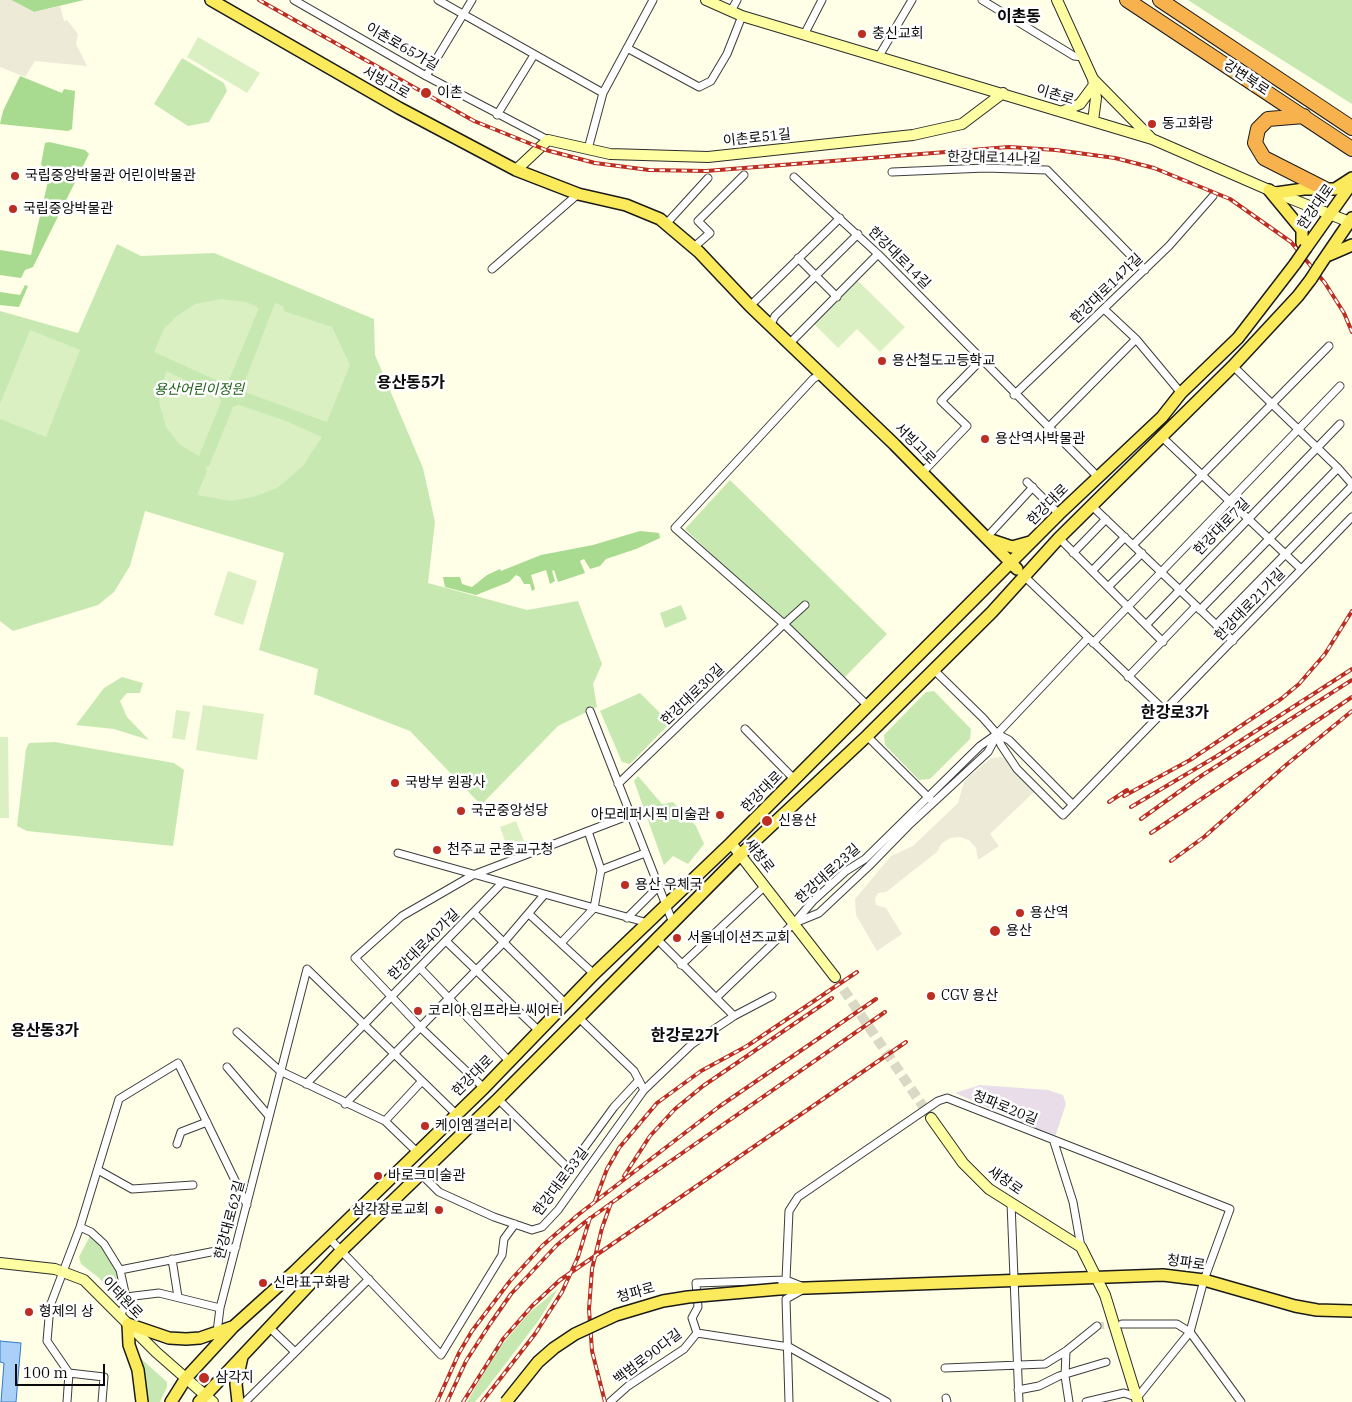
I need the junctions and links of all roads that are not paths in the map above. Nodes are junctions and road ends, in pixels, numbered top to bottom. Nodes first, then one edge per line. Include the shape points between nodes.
1 (211, 0) edge
2 (294, 0) edge
3 (438, 0) edge
4 (472, 0) edge
5 (653, 0) edge
6 (706, 0) edge
7 (737, 0) edge
8 (822, 0) edge
9 (912, 0) edge
10 (982, 0) edge
11 (1057, 0) edge
12 (1160, 0) edge
13 (1133, 3) edge
14 (731, 11) junction
15 (464, 16) junction
16 (742, 16) junction
17 (804, 36) junction
18 (627, 48) junction
19 (534, 55) junction
20 (879, 56) junction
21 (1083, 57) junction
22 (426, 76) junction
23 (1093, 82) junction
24 (1003, 93) junction
25 (603, 94) junction
26 (1063, 111) junction
27 (497, 115) junction
28 (1304, 116) junction
29 (1093, 121) junction
30 (1352, 128) edge
31 (1152, 139) junction
32 (548, 140) junction
33 (1352, 148) edge
34 (588, 150) junction
35 (516, 170) junction
36 (892, 172) dead end
37 (744, 176) dead end
38 (794, 177) dead end
39 (708, 178) dead end
40 (1352, 178) edge
41 (1352, 183) edge
42 (1325, 190) junction
43 (1272, 192) junction
44 (578, 194) junction
45 (1213, 196) dead end
46 (1330, 215) junction
47 (840, 218) junction
48 (1351, 221) edge
49 (666, 224) junction
50 (858, 234) junction
51 (1304, 245) junction
52 (1352, 245) edge
53 (694, 247) junction
54 (878, 254) junction
55 (798, 258) junction
56 (1324, 260) junction
57 (492, 269) dead end
58 (1145, 270) junction
59 (816, 276) junction
60 (837, 296) junction
61 (750, 306) junction
62 (1104, 309) junction
63 (770, 326) junction
64 (1136, 340) junction
65 (789, 344) junction
66 (1329, 346) dead end
67 (981, 360) junction
68 (1234, 366) junction
69 (821, 374) junction
70 (1340, 386) dead end
71 (1181, 393) junction
72 (1014, 395) junction
73 (1272, 405) junction
74 (1340, 424) dead end
75 (1048, 428) junction
76 (1298, 429) junction
77 (1162, 437) junction
78 (1317, 447) junction
79 (1338, 468) junction
80 (922, 472) junction
81 (1202, 475) junction
82 (1098, 478) junction
83 (1027, 482) dead end
84 (1352, 485) edge
85 (1033, 488) junction
86 (1229, 500) junction
87 (1092, 506) junction
88 (1059, 514) junction
89 (1352, 517) edge
90 (1248, 518) junction
91 (1106, 519) junction
92 (1038, 536) junction
93 (1125, 537) junction
94 (988, 538) junction
95 (1059, 538) junction
96 (1269, 539) junction
97 (1133, 545) junction
98 (1073, 553) junction
99 (1142, 553) junction
100 (1286, 555) junction
101 (1012, 564) junction
102 (1302, 569) junction
103 (1161, 570) junction
104 (1092, 571) junction
105 (1023, 575) junction
106 (1108, 587) junction
107 (1180, 589) junction
108 (805, 605) dead end
109 (1128, 605) junction
110 (1198, 608) junction
111 (784, 624) junction
112 (1146, 625) junction
113 (1216, 625) junction
114 (1090, 641) junction
115 (1233, 641) junction
116 (1163, 642) junction
117 (934, 670) junction
118 (1128, 677) junction
119 (868, 706) junction
120 (1164, 710) junction
121 (590, 711) dead end
122 (745, 729) dead end
123 (997, 734) junction
124 (867, 736) junction
125 (795, 780) junction
126 (618, 784) junction
127 (931, 800) junction
128 (1073, 805) junction
129 (630, 815) junction
130 (588, 831) junction
131 (732, 843) junction
132 (645, 852) junction
133 (398, 853) dead end
134 (740, 855) junction
135 (601, 870) junction
136 (473, 875) junction
137 (502, 883) junction
138 (765, 886) junction
139 (658, 887) junction
140 (544, 894) junction
141 (666, 907) junction
142 (594, 908) junction
143 (474, 913) junction
144 (529, 914) junction
145 (628, 918) junction
146 (648, 923) junction
147 (673, 923) junction
148 (794, 923) junction
149 (657, 939) junction
150 (446, 941) junction
151 (504, 942) junction
152 (561, 943) junction
153 (682, 965) junction
154 (420, 968) junction
155 (476, 969) junction
156 (594, 974) junction
157 (835, 977) tunnel mouth
158 (772, 996) dead end
159 (391, 997) junction
160 (449, 998) junction
161 (716, 998) junction
162 (565, 1004) junction
163 (734, 1016) junction
164 (579, 1018) junction
165 (364, 1024) junction
166 (420, 1027) junction
167 (539, 1031) junction
168 (237, 1032) dead end
169 (393, 1053) junction
170 (509, 1061) junction
171 (227, 1067) dead end
172 (280, 1071) junction
173 (639, 1080) junction
174 (422, 1081) junction
175 (306, 1084) junction
176 (484, 1088) junction
177 (644, 1090) junction
178 (498, 1099) junction
179 (344, 1104) junction
180 (456, 1114) junction
181 (268, 1115) junction
182 (931, 1118) tunnel mouth
183 (385, 1121) junction
184 (207, 1122) junction
185 (1054, 1142) junction
186 (177, 1144) dead end
187 (417, 1152) junction
188 (98, 1170) junction
189 (421, 1174) junction
190 (193, 1185) dead end
191 (1011, 1203) junction
192 (247, 1205) junction
193 (515, 1224) junction
194 (80, 1227) junction
195 (328, 1237) junction
196 (236, 1247) junction
197 (1081, 1247) junction
198 (341, 1251) junction
199 (172, 1259) junction
200 (0, 1263) edge
201 (120, 1270) junction
202 (65, 1271) junction
203 (1096, 1277) junction
204 (369, 1279) junction
205 (1013, 1279) junction
206 (786, 1280) junction
207 (1204, 1280) junction
208 (806, 1288) junction
209 (178, 1297) junction
210 (126, 1298) junction
211 (220, 1308) junction
212 (1352, 1311) edge
213 (125, 1320) junction
214 (1122, 1324) tunnel mouth
215 (1097, 1326) tunnel mouth
216 (233, 1327) junction
217 (270, 1327) junction
218 (217, 1332) junction
219 (1190, 1332) junction
220 (697, 1333) junction
221 (789, 1347) junction
222 (1066, 1351) junction
223 (295, 1352) junction
224 (242, 1355) junction
225 (1106, 1362) dead end
226 (1016, 1366) junction
227 (945, 1368) dead end
228 (69, 1373) junction
229 (1065, 1376) junction
230 (186, 1378) junction
231 (1018, 1390) junction
232 (205, 1400) edge
233 (1136, 1400) edge
234 (66, 1402) edge
235 (102, 1402) edge
236 (142, 1402) edge
237 (171, 1402) edge
238 (238, 1402) edge
239 (245, 1402) edge
240 (506, 1402) edge
241 (610, 1402) edge
242 (790, 1402) edge
243 (887, 1402) edge
244 (1019, 1402) edge
245 (1069, 1402) edge
246 (1086, 1402) edge
247 (1241, 1402) edge

1 - 35 main road, 서빙고로 via 399,108
2 - 22 street, 이촌로65가길
3 - 15 street
4 - 15 street
5 - 18 street
6 - 14 main road, 이촌로
7 - 14 street
8 - 17 street
9 - 20 street
10 - 21 street via 1074,56
11 - 21 main road
12 - 30 highway, 강변북로
13 - 28 highway, 강변북로
14 - 16 main road, 이촌로
15 - 19 street
15 - 22 street
16 - 17 main road, 이촌로
16 - 18 street via 728,54 711,82 699,88
17 - 20 main road, 이촌로
18 - 25 street
19 - 25 street
19 - 27 street
20 - 24 main road, 이촌로
21 - 23 main road
22 - 27 street, 이촌로65가길
23 - 26 main road via 1080,104
23 - 29 main road via 1096,111
23 - 31 main road
24 - 26 main road, 이촌로
24 - 34 main road, 이촌로51길 via 962,124 913,134 708,157 610,154
25 - 34 street
26 - 29 main road, 이촌로
27 - 32 street, 이촌로65가길
28 - 33 highway, 강변북로
28 - 42 highway via 1268,119 1258,129 1255,144 1264,158
29 - 31 main road, 이촌로
31 - 43 main road, 이촌로
32 - 34 main road, 이촌로51길
32 - 35 main road
35 - 44 main road, 서빙고로
36 - 58 street, 한강대로14나길 via 985,168 1047,170
37 - 53 street via 698,222 710,233
38 - 47 street, 한강대로14길
39 - 49 street
40 - 42 main road via 1340,187
41 - 46 main road, 한강대로
42 - 43 main road via 1304,188
43 - 46 main road, 이촌로
43 - 51 main road via 1302,230
44 - 49 main road, 서빙고로 via 640,210
44 - 57 street
45 - 58 street, 한강대로14가길
46 - 48 main road, 이촌로
46 - 51 main road, 한강대로
47 - 50 street, 한강대로14길
47 - 55 street
48 - 56 main road
49 - 53 main road, 서빙고로
50 - 54 street, 한강대로14길
50 - 59 street
51 - 71 main road, 한강대로, bridge via 1296,262 1238,338
52 - 56 main road
53 - 61 main road, 서빙고로
54 - 60 street
54 - 67 street, 한강대로14길
55 - 59 street
55 - 61 street
56 - 68 main road, bridge via 1298,296
58 - 62 street, 한강대로14가길
59 - 60 street
59 - 63 street via 775,316
60 - 65 street
61 - 63 main road, 서빙고로
62 - 64 street
62 - 72 street, 한강대로14가길
63 - 65 main road, 서빙고로
64 - 71 street
64 - 75 street
65 - 69 main road, 서빙고로
66 - 73 street
67 - 72 street, 한강대로14길
67 - 80 street via 941,401 967,426
68 - 73 street
68 - 77 main road
69 - 80 main road, 서빙고로
69 - 111 street via 675,528
70 - 76 street, 한강대로7길
71 - 82 main road, 한강대로 via 1162,417
72 - 75 street, 한강대로14길
73 - 76 street
73 - 81 street
74 - 78 street, 한강대로7길
75 - 82 street, 한강대로14길
76 - 78 street
76 - 86 street, 한강대로7길
77 - 81 street
77 - 87 main road
78 - 79 street
78 - 90 street, 한강대로7길
79 - 84 street
79 - 96 street
80 - 94 main road, 서빙고로
81 - 86 street
81 - 97 street
82 - 88 main road, 한강대로
83 - 85 street
84 - 100 street
85 - 88 street
85 - 94 street
86 - 90 street
86 - 103 street, 한강대로7길
87 - 91 street
87 - 95 main road
88 - 92 main road, 한강대로
89 - 102 street, 한강대로21가길
90 - 96 street
90 - 107 street, 한강대로7길
91 - 93 street
91 - 98 street
92 - 94 main road via 1025,545 1012,547
92 - 101 main road, 한강대로
93 - 97 street
93 - 104 street
94 - 101 main road, 서빙고로
95 - 98 street
95 - 105 main road
96 - 100 street
96 - 110 street
97 - 99 street
98 - 104 street
99 - 103 street
99 - 106 street
100 - 102 street
100 - 113 street
101 - 105 main road, 서빙고로
101 - 119 main road, 한강대로
102 - 115 street, 한강대로21가길
103 - 107 street
103 - 109 street, 한강대로7길
104 - 106 street
105 - 114 street
105 - 117 main road via 992,612
106 - 109 street
107 - 110 street
107 - 112 street, 한강대로7길
108 - 111 street, 한강대로30길
109 - 112 street
109 - 114 street, 한강대로23길
110 - 113 street
110 - 116 street
111 - 119 street
111 - 126 street, 한강대로30길
112 - 116 street
113 - 115 street
114 - 118 street
114 - 123 street, 한강대로23길
115 - 120 street, 한강대로21가길
116 - 118 street
117 - 123 street
117 - 124 main road
118 - 120 street
119 - 125 main road, 한강대로
120 - 128 street, 한강대로21가길
121 - 126 street
122 - 125 street
123 - 127 street, 한강대로23길 via 988,752
123 - 128 street via 1009,740
123 - 128 street via 1017,769 1062,815
124 - 127 street
124 - 134 main road
125 - 131 main road, 한강대로
126 - 129 street
127 - 148 street, 한강대로23길 via 865,859 846,871
127 - 148 street, 한강대로23길 via 819,913
129 - 130 street
129 - 132 street
130 - 135 street
130 - 136 street
131 - 134 main road, 새창로
131 - 141 main road, 한강대로
132 - 135 street
132 - 139 street
133 - 136 street
134 - 138 main road, 새창로
134 - 147 main road
135 - 142 street
136 - 137 street
136 - 159 street via 402,916 355,958
137 - 140 street
137 - 143 street, 한강대로40가길
138 - 148 main road, 새창로
138 - 153 street, 새창로
139 - 141 street
139 - 145 street
140 - 142 street
140 - 144 street
141 - 146 main road, 한강대로
141 - 147 street
142 - 145 street
142 - 152 street
143 - 150 street, 한강대로40가길
143 - 151 street
144 - 151 street
144 - 152 street
145 - 146 street
146 - 156 main road, 한강대로
147 - 149 main road
148 - 157 main road, 새창로
148 - 161 street
149 - 153 street
149 - 164 main road
150 - 154 street, 한강대로40가길
150 - 155 street
151 - 155 street
151 - 162 street
152 - 156 street
153 - 161 street
154 - 159 street, 한강대로40가길
154 - 160 street
155 - 160 street
155 - 167 street
156 - 162 main road, 한강대로
158 - 163 street
159 - 165 street, 한강대로40가길
159 - 166 street
160 - 166 street
160 - 170 street
161 - 163 street
162 - 167 main road, 한강대로
163 - 177 street via 692,1044
164 - 173 street via 634,1071
164 - 178 main road
165 - 169 street
165 - 172 street, 한강대로62길 via 307,969
165 - 175 street, 한강대로40가길
166 - 169 street
166 - 176 street
167 - 170 main road, 한강대로
168 - 172 street
169 - 174 street
169 - 179 street
170 - 176 main road, 한강대로
171 - 181 street
172 - 175 street
172 - 181 street, 한강대로62길
173 - 177 street
173 - 178 street via 614,1107 571,1166 564,1165
174 - 180 street
174 - 183 street
175 - 179 street
176 - 180 main road, 한강대로
177 - 193 street, 한강대로53길 via 542,1228 532,1230
178 - 189 main road
179 - 183 street
180 - 187 main road, 한강대로
181 - 192 street, 한강대로62길
182 - 191 main road, 새창로 via 974,1176
183 - 187 street
184 - 186 street via 181,1132
184 - 188 street via 178,1063 119,1099
184 - 192 street
185 - 197 street via 1071,1197
185 - 206 street, 청파로20길 via 947,1098 938,1101 798,1197 788,1211
185 - 207 street, 청파로20길 via 1230,1209
187 - 195 main road, 한강대로
188 - 190 street via 132,1189
188 - 194 street
189 - 193 street, 한강대로53길 via 439,1192
189 - 198 main road
191 - 197 main road, 새창로
191 - 205 street
192 - 196 street, 한강대로62길
193 - 204 street via 504,1239 502,1255 441,1355
194 - 201 street via 104,1244
194 - 202 street
195 - 198 street
195 - 216 main road, 한강대로
196 - 199 street
196 - 211 street, 한강대로62길
197 - 203 main road
198 - 204 street
198 - 217 main road
199 - 201 street
199 - 209 street
200 - 202 main road, 이태원로
201 - 210 street
202 - 213 main road, 이태원로 via 89,1283
202 - 228 street via 50,1306 47,1341
203 - 205 main road, 청파로
203 - 207 main road, 청파로 via 1163,1275
203 - 233 main road via 1105,1295
204 - 223 street
205 - 208 main road, 청파로
205 - 226 street
206 - 208 street
206 - 220 street via 696,1283 698,1307 692,1318
207 - 212 main road, 청파로 via 1295,1306
207 - 219 street
208 - 221 street, 청파로 via 786,1299
208 - 240 main road, 청파로, bridge via 688,1297 616,1314 554,1348
209 - 210 street via 158,1293
209 - 211 street
210 - 213 street
211 - 218 street, 한강대로62길
213 - 218 main road via 169,1338 200,1338
213 - 230 main road, 이태원로
213 - 236 main road via 138,1370
214 - 219 street via 1177,1324
215 - 222 street
216 - 218 main road
216 - 230 main road, 한강대로
217 - 223 street
217 - 224 main road
219 - 233 street
219 - 247 street
220 - 221 street, 백범로90다길
220 - 241 street, 백범로90다길 via 684,1349 628,1386
221 - 242 street, 청파로
221 - 243 street
222 - 226 street via 1045,1364
222 - 229 street
223 - 239 street
224 - 232 main road
224 - 238 main road via 236,1384
225 - 229 street
226 - 227 street
226 - 231 street
228 - 234 street
228 - 235 street via 104,1377
229 - 231 street
229 - 245 street
230 - 232 main road, 이태원로
230 - 237 main road, 한강대로
231 - 244 street
233 - 246 street via 1124,1393

